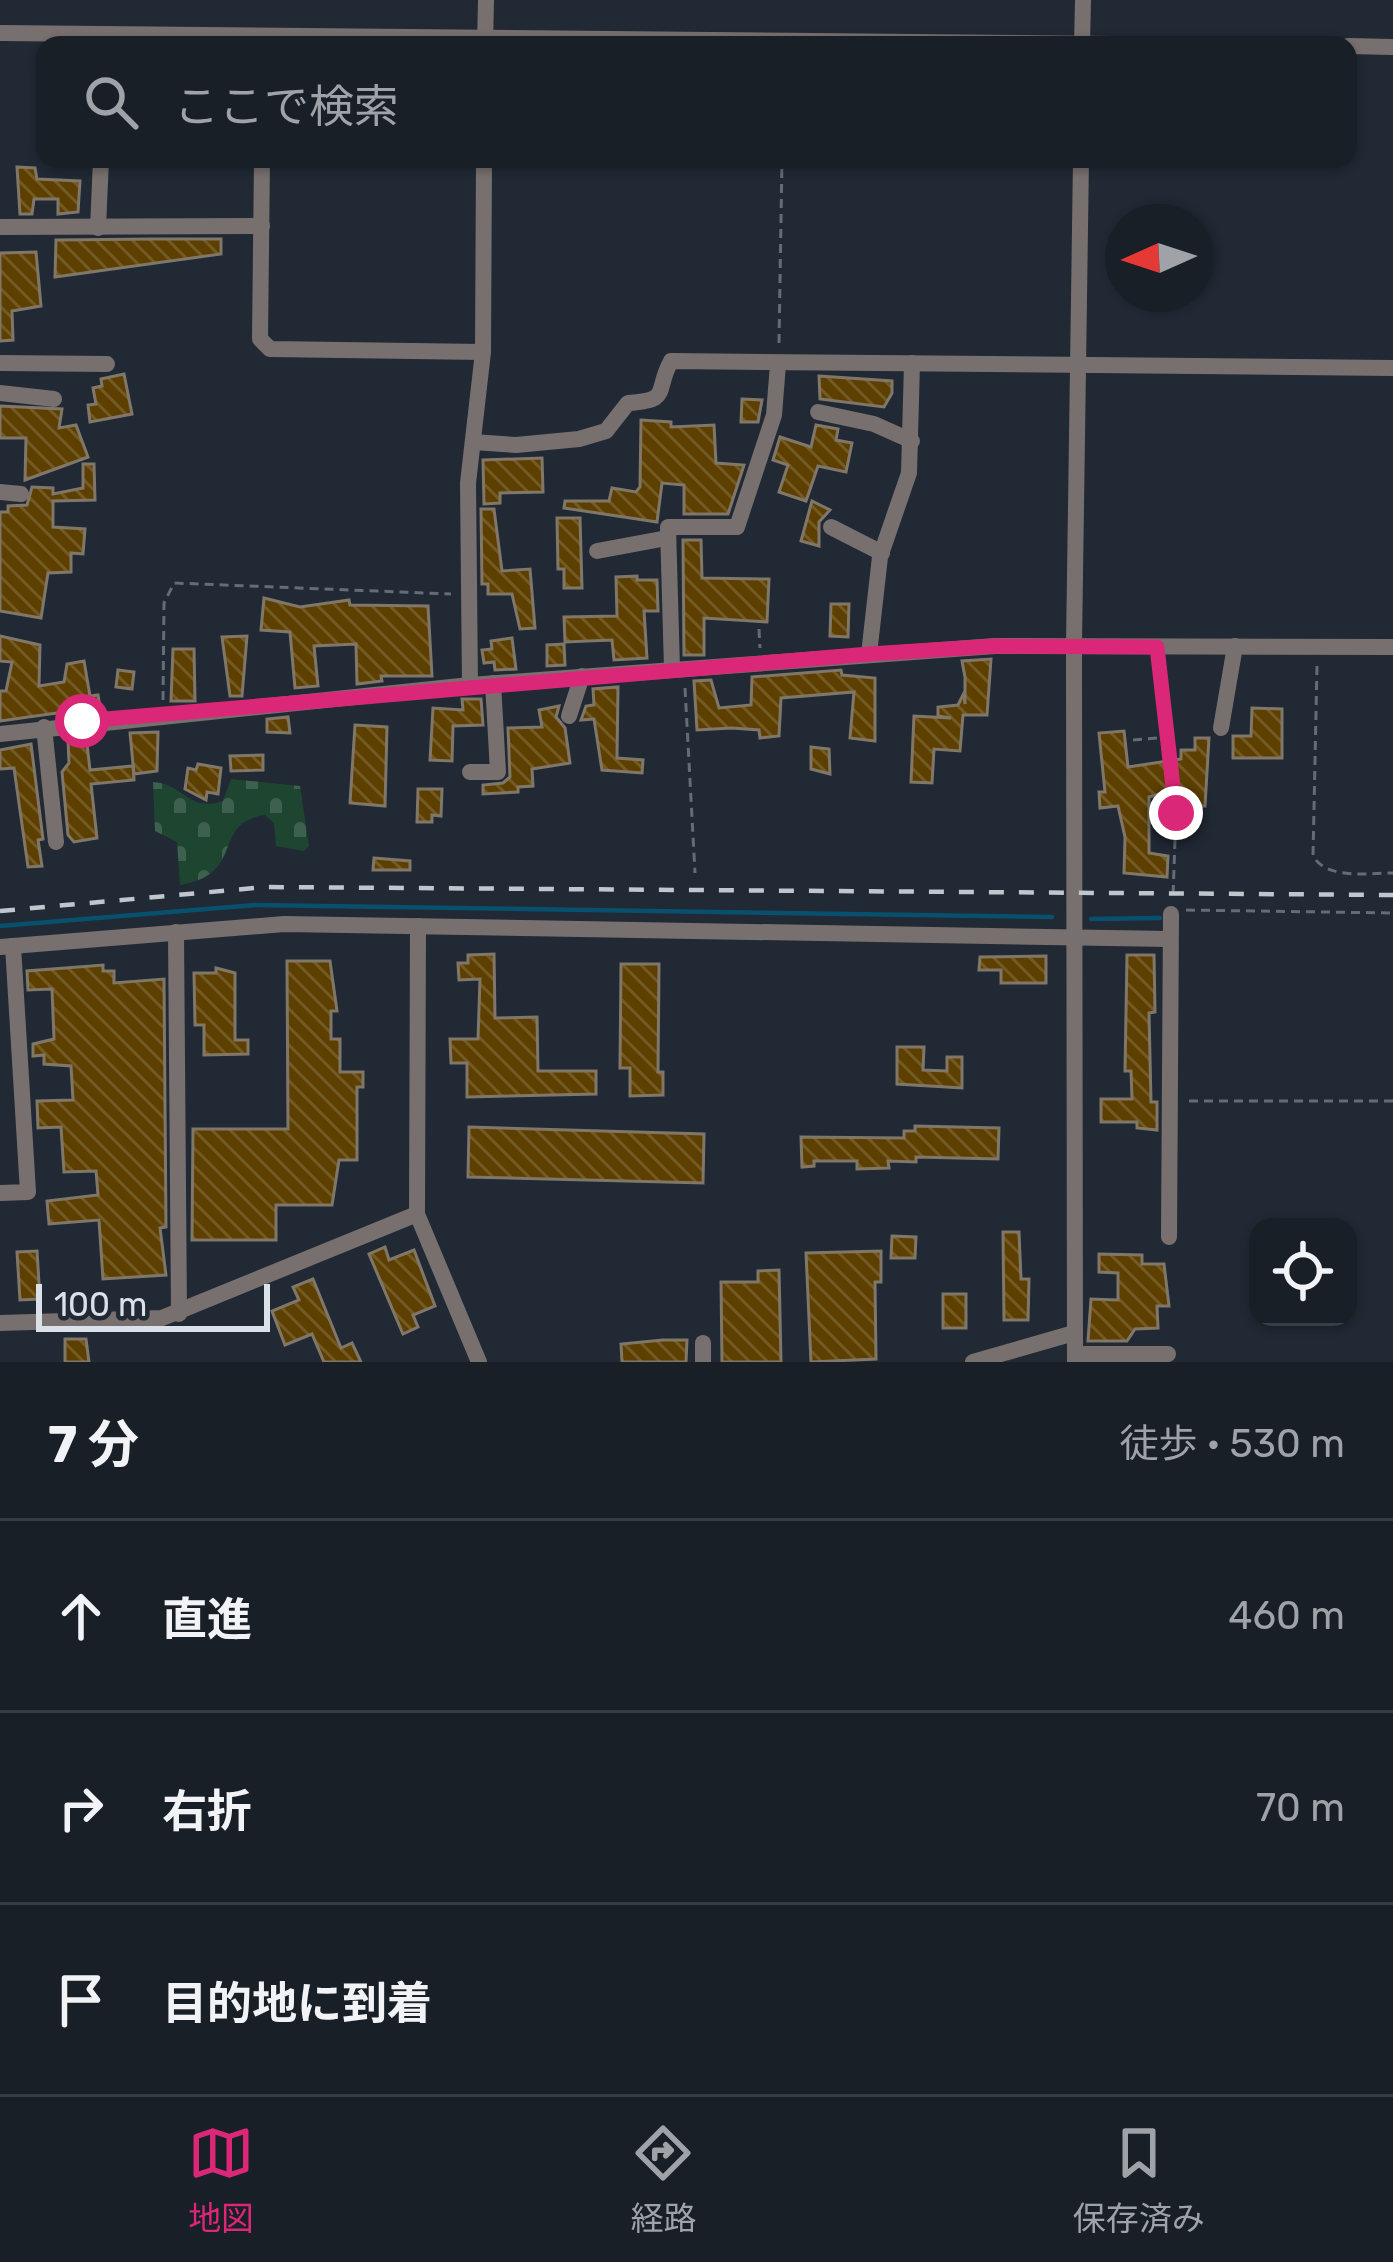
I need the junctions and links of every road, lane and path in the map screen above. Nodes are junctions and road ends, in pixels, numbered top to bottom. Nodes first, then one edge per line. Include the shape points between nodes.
1 (486, 0) edge
2 (1083, 0) edge
3 (0, 33) edge
4 (113, 36) edge
5 (485, 36) edge
6 (1082, 36) edge
7 (1357, 46) edge
8 (1393, 47) edge
9 (101, 168) edge
10 (262, 168) edge
11 (484, 168) edge
12 (782, 168) edge
13 (1081, 168) edge
14 (262, 226) junction
15 (0, 227) edge
16 (98, 228) junction
17 (483, 352) junction
18 (0, 363) edge
19 (912, 363) junction
20 (1079, 363) junction
21 (106, 364) dead end
22 (778, 364) junction
23 (1393, 368) edge
24 (0, 393) edge
25 (54, 399) dead end
26 (818, 412) dead end
27 (912, 441) junction
28 (473, 442) junction
29 (0, 492) edge
30 (21, 494) dead end
31 (831, 527) dead end
32 (667, 538) junction
33 (597, 551) dead end
34 (882, 553) junction
35 (469, 592) junction
36 (759, 629) dead end
37 (1074, 645) junction
38 (1235, 646) junction
39 (1317, 646) junction
40 (1393, 646) edge
41 (1157, 647) junction
42 (869, 654) junction
43 (761, 662) junction
44 (678, 668) junction
45 (582, 676) junction
46 (493, 683) junction
47 (470, 685) junction
48 (163, 713) junction
49 (568, 716) dead end
50 (44, 727) junction
51 (1221, 728) dead end
52 (0, 734) edge
53 (1168, 737) junction
54 (1133, 740) dead end
55 (470, 772) dead end
56 (56, 842) dead end
57 (695, 873) dead end
58 (1393, 873) edge
59 (1393, 913) edge
60 (1171, 914) junction
61 (418, 926) junction
62 (176, 932) junction
63 (1074, 938) junction
64 (1170, 939) junction
65 (7, 947) edge
66 (1169, 1101) junction
67 (1393, 1101) edge
68 (0, 1193) edge
69 (417, 1214) junction
70 (1168, 1237) dead end
71 (178, 1314) junction
72 (0, 1323) edge
73 (1074, 1333) junction
74 (1168, 1354) dead end
75 (1075, 1358) edge
76 (479, 1362) edge
77 (974, 1362) edge

1 - 5 street
2 - 6 street
3 - 4 street
7 - 8 street
9 - 16 street
10 - 14 street
11 - 17 street
12 - 22 path
13 - 20 street
14 - 16 street
14 - 17 street via 260,339 269,349
15 - 16 street
17 - 28 street
18 - 21 street
19 - 20 street
19 - 22 street
19 - 27 street
20 - 23 street
20 - 37 street
22 - 28 street via 671,361 663,393 628,403 606,431 547,444
22 - 32 street via 774,415 737,526 668,527
24 - 25 street
26 - 27 street
27 - 34 street
28 - 35 street
29 - 30 street
31 - 34 street
32 - 33 street
32 - 44 street
34 - 42 street
35 - 47 street
35 - 48 path via 174,583 164,603
36 - 43 path
37 - 41 street
37 - 42 street
37 - 63 street
38 - 39 street
38 - 41 street
38 - 51 street
39 - 40 street
39 - 58 path via 1313,856 1340,872
41 - 53 path
42 - 43 street
43 - 44 street
44 - 45 street
44 - 57 path
45 - 46 street
45 - 49 street
46 - 47 street
46 - 55 street via 498,772
47 - 48 street
48 - 50 street
50 - 52 street
50 - 56 street
53 - 54 path
53 - 60 path via 1177,854
59 - 60 path
60 - 64 street
61 - 62 street
61 - 63 street
61 - 69 street
62 - 65 street
62 - 71 street
63 - 64 street
63 - 73 street
64 - 66 street
65 - 68 street via 28,1192
66 - 67 path
66 - 70 street
69 - 71 street
69 - 76 street
71 - 72 street
73 - 75 street
73 - 77 street
74 - 75 street

